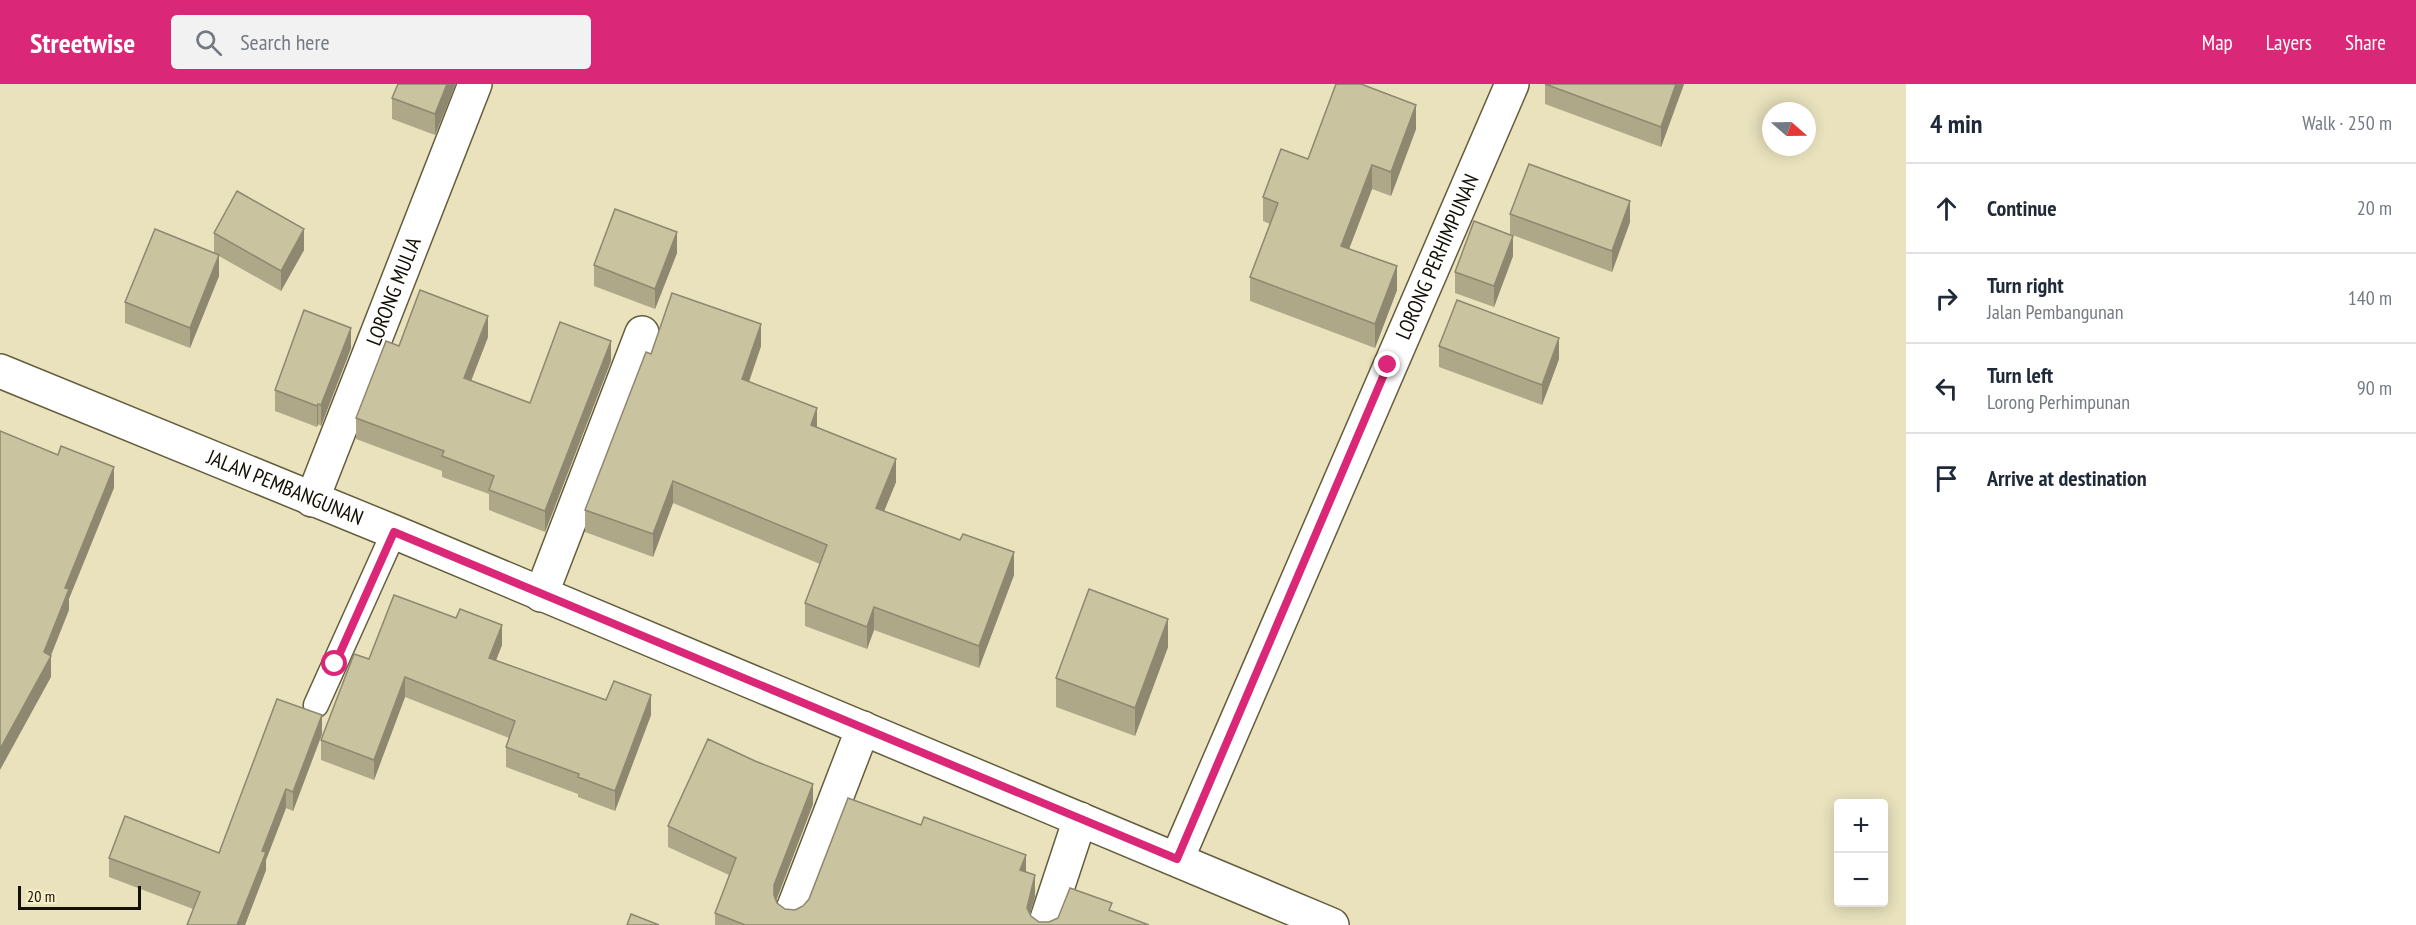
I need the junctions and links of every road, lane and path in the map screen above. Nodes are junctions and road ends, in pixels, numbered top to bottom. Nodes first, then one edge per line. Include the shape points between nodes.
1 (475, 84) edge
2 (1512, 84) edge
3 (642, 333) dead end
4 (0, 371) edge
5 (312, 500) junction
6 (394, 532) junction
7 (541, 595) junction
8 (316, 705) dead end
9 (863, 728) junction
10 (1080, 819) junction
11 (1177, 859) junction
12 (792, 912) edge
13 (1045, 925) edge
14 (1332, 925) edge

1 - 5 street, LORONG MULIA
2 - 11 street, LORONG PERHIMPUNAN
3 - 7 street
4 - 5 street, JALAN PEMBANGUNAN
5 - 6 street, JALAN PEMBANGUNAN
6 - 7 street, JALAN PEMBANGUNAN
6 - 8 lane
7 - 9 street, JALAN PEMBANGUNAN
9 - 10 street, JALAN PEMBANGUNAN
9 - 12 street
10 - 11 street, JALAN PEMBANGUNAN
10 - 13 street
11 - 14 street, JALAN PEMBANGUNAN

